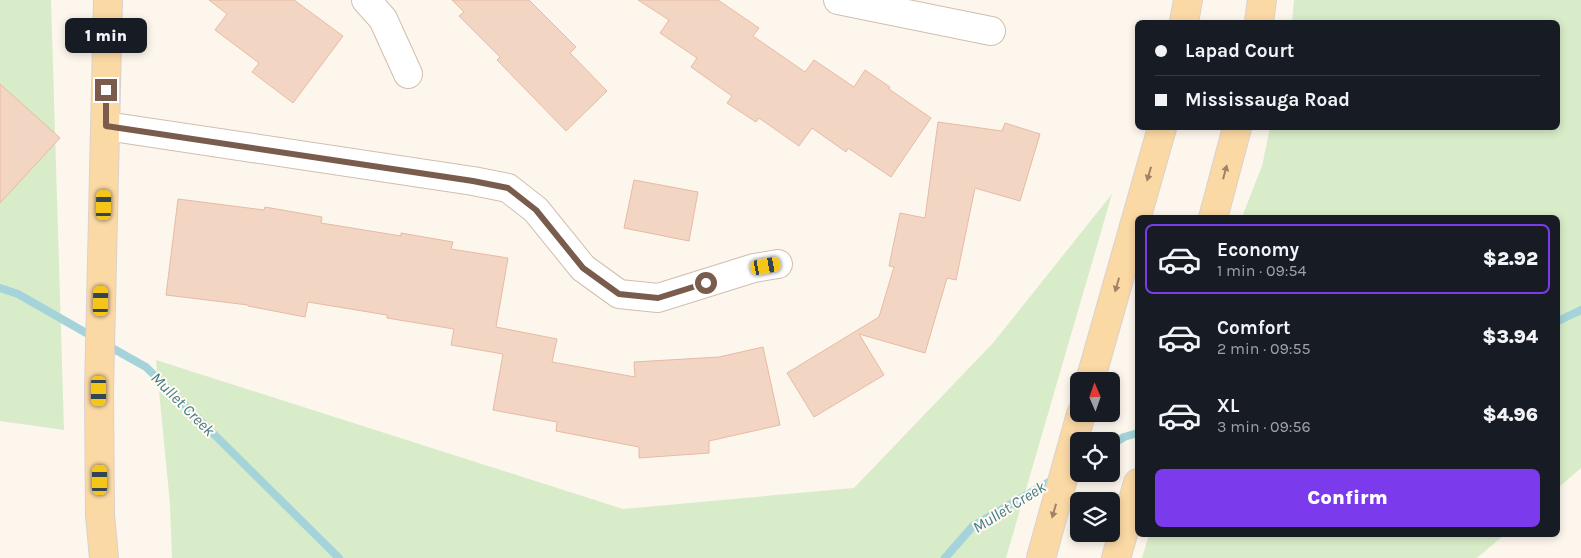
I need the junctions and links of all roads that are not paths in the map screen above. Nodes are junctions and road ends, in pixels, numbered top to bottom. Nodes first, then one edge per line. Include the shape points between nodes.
1 (108, 0) edge
2 (366, 0) edge
3 (838, 0) edge
4 (1188, 0) edge
5 (1262, 0) edge
6 (1184, 20) edge
7 (1258, 20) edge
8 (991, 31) dead end
9 (408, 74) dead end
10 (106, 126) junction
11 (1161, 130) edge
12 (1236, 130) edge
13 (1137, 215) edge
14 (1214, 215) edge
15 (1135, 224) edge
16 (778, 264) dead end
17 (1093, 372) edge
18 (1079, 422) edge
19 (1135, 493) edge
20 (104, 558) edge
21 (1041, 558) edge
22 (1116, 558) edge

1 - 10 main road
2 - 9 street via 383,19
3 - 8 street
4 - 6 main road
5 - 7 main road
10 - 16 street via 508,188 536,210 583,268 619,294 658,298 754,268
10 - 20 main road via 99,391 100,515
11 -> 13 main road
14 -> 12 main road
15 -> 17 main road
18 -> 21 main road
19 - 22 main road

